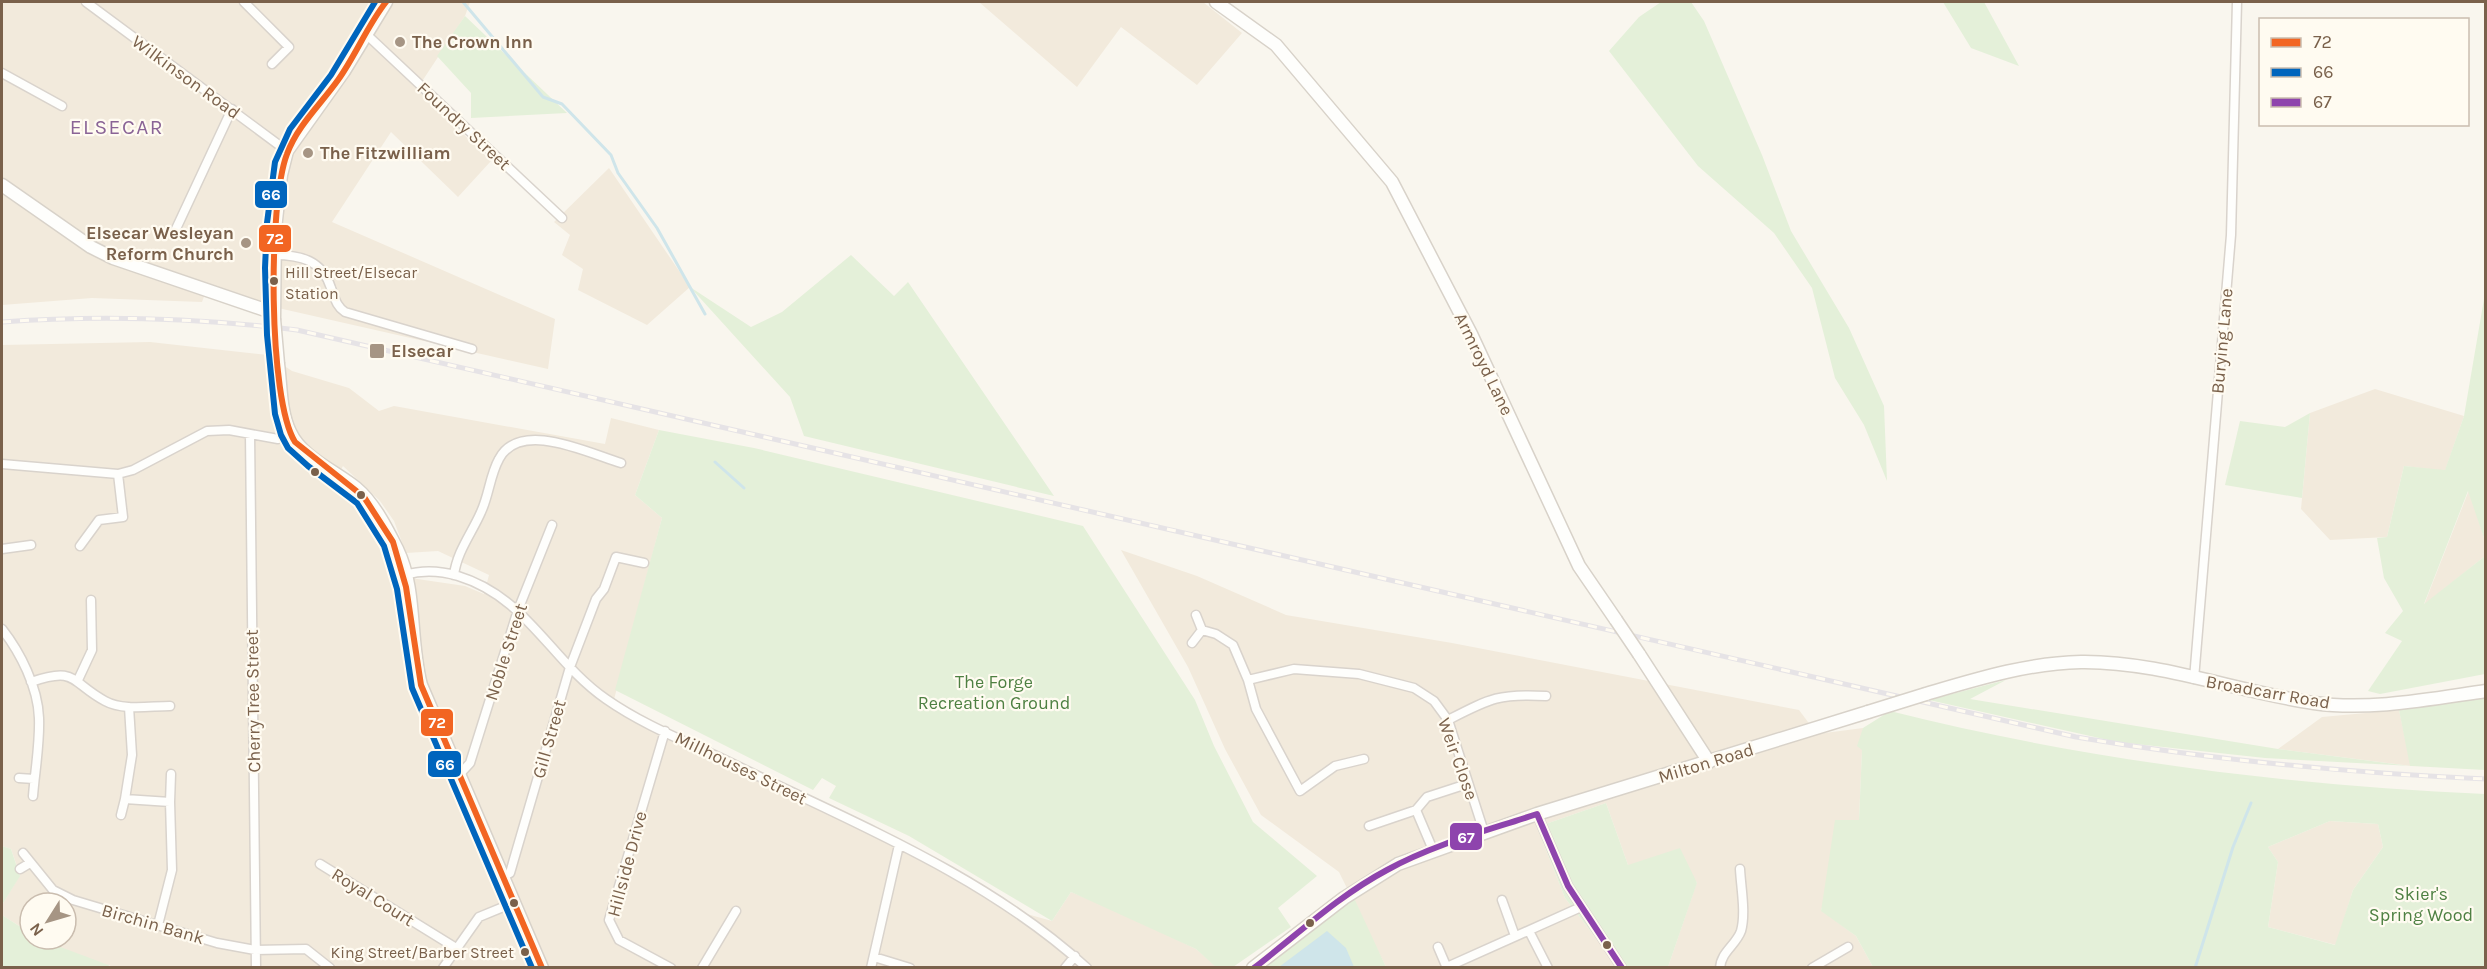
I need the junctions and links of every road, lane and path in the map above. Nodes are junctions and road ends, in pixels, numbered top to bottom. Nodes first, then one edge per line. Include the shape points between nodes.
1 (86, 2) edge
2 (244, 2) edge
3 (1216, 2) edge
4 (2237, 2) edge
5 (381, 4) edge
6 (366, 34) junction
7 (272, 64) dead end
8 (2, 73) edge
9 (62, 106) dead end
10 (231, 109) junction
11 (287, 152) junction
12 (2, 185) edge
13 (562, 218) dead end
14 (175, 231) dead end
15 (274, 255) junction
16 (274, 316) junction
17 (472, 350) dead end
18 (250, 434) junction
19 (290, 434) junction
20 (621, 463) dead end
21 (2, 464) edge
22 (118, 474) junction
23 (552, 525) dead end
24 (31, 545) dead end
25 (80, 546) dead end
26 (2, 549) edge
27 (644, 563) dead end
28 (405, 575) junction
29 (454, 575) junction
30 (91, 600) dead end
31 (518, 610) junction
32 (1196, 615) dead end
33 (2, 629) edge
34 (1202, 630) junction
35 (1192, 643) dead end
36 (570, 667) junction
37 (2194, 679) junction
38 (78, 680) junction
39 (1248, 680) junction
40 (31, 681) junction
41 (2486, 691) edge
42 (1546, 696) dead end
43 (170, 706) dead end
44 (129, 707) junction
45 (1448, 720) junction
46 (665, 731) junction
47 (1364, 759) dead end
48 (1709, 762) junction
49 (171, 774) dead end
50 (458, 776) junction
51 (19, 777) dead end
52 (34, 779) junction
53 (1467, 784) junction
54 (33, 796) dead end
55 (125, 799) junction
56 (170, 802) junction
57 (1416, 810) junction
58 (1537, 814) junction
59 (122, 815) dead end
60 (1369, 826) dead end
61 (1484, 832) junction
62 (898, 845) junction
63 (1433, 850) junction
64 (23, 853) dead end
65 (30, 863) junction
66 (320, 864) dead end
67 (20, 869) dead end
68 (1740, 869) dead end
69 (502, 878) junction
70 (1502, 900) dead end
71 (513, 903) junction
72 (1581, 907) junction
73 (736, 912) dead end
74 (158, 925) junction
75 (1529, 931) junction
76 (1515, 936) junction
77 (1438, 947) dead end
78 (1848, 947) dead end
79 (456, 948) junction
80 (255, 950) junction
81 (1075, 956) junction
82 (874, 957) junction
83 (1447, 967) edge
84 (256, 968) edge
85 (330, 968) edge
86 (443, 968) edge
87 (542, 968) edge
88 (671, 968) edge
89 (702, 968) edge
90 (871, 968) edge
91 (910, 968) edge
92 (1065, 968) edge
93 (1087, 968) edge
94 (1253, 968) edge
95 (1548, 968) edge
96 (1622, 968) edge
97 (1720, 968) edge
98 (1812, 968) edge

1 - 10 street, Wilkinson Road
2 - 7 street via 289,47
3 - 48 street, Armroyd Lane, bridge via 1276,45 1392,182 1471,334 1579,567
4 - 37 street, Burying Lane via 2231,235
5 - 6 street
6 - 11 street
6 - 13 street, Foundry Street
8 - 9 street
10 - 11 street, Wilkinson Road
10 - 14 street
11 - 15 street
12 - 16 street via 113,258
15 - 16 street
15 - 17 street via 299,256 318,266 328,278 336,303 345,312
16 - 19 street, bridge
18 - 19 street via 278,439
18 - 22 street via 207,431
18 - 80 street, Cherry Tree Street
19 - 28 street via 301,448 366,499 397,549
20 - 29 street via 543,440 516,442 499,458
21 - 22 street
22 - 25 street via 123,517 99,520
23 - 31 street, Noble Street
24 - 26 street
27 - 36 street, Gill Street via 616,557
28 - 29 street, Millhouses Street
28 - 50 street via 415,663
29 - 31 street, Millhouses Street via 492,590
30 - 38 street via 92,650
31 - 36 street, Millhouses Street
31 - 50 street, Noble Street via 470,764
32 - 34 street
33 - 40 street via 14,644
34 - 35 street
34 - 39 street via 1233,645
36 - 46 street, Millhouses Street via 604,698
36 - 69 street, Gill Street via 511,869
37 - 41 street, Broadcarr Road via 2265,695 2340,705
37 - 48 street, Milton Road, bridge via 2082,662 2016,669
38 - 40 street via 59,674
38 - 44 street via 106,702
39 - 45 street, Weir Close via 1294,669 1359,674 1414,688 1434,701
39 - 47 street via 1256,709 1300,791 1335,766
40 - 52 street via 39,716
42 - 45 street via 1510,694 1485,701
43 - 44 street
44 - 55 street via 132,755
45 - 53 street, Weir Close
46 - 62 street, Millhouses Street
46 - 88 street, Hillside Drive via 609,920 619,940
48 - 58 street, Milton Road
49 - 56 street
50 - 69 street
51 - 52 street
52 - 54 street
53 - 57 street via 1427,797
53 - 61 street, Weir Close
55 - 56 street
55 - 59 street
56 - 74 street via 172,870
57 - 60 street
57 - 63 street
58 - 61 street, Milton Road
58 - 72 street
61 - 63 street, Milton Road
62 - 81 street, Millhouses Street via 969,881
62 - 82 street
63 - 94 street, Milton Road via 1376,876
64 - 65 street, Birchin Bank
65 - 67 street
65 - 74 street, Birchin Bank via 53,890 73,900
66 - 79 street, Royal Court
68 - 97 street via 1742,925
69 - 71 street
70 - 76 street
71 - 79 street via 479,917
71 - 87 street
72 - 75 street
72 - 96 street
73 - 89 street
74 - 80 street, Birchin Bank
75 - 76 street
75 - 95 street
76 - 83 street
77 - 83 street
78 - 98 street
79 - 86 street
80 - 84 street, Cherry Tree Street
80 - 85 street, Birchin Bank via 306,949
81 - 92 street
81 - 93 street, Millhouses Street
82 - 90 street
82 - 91 street

